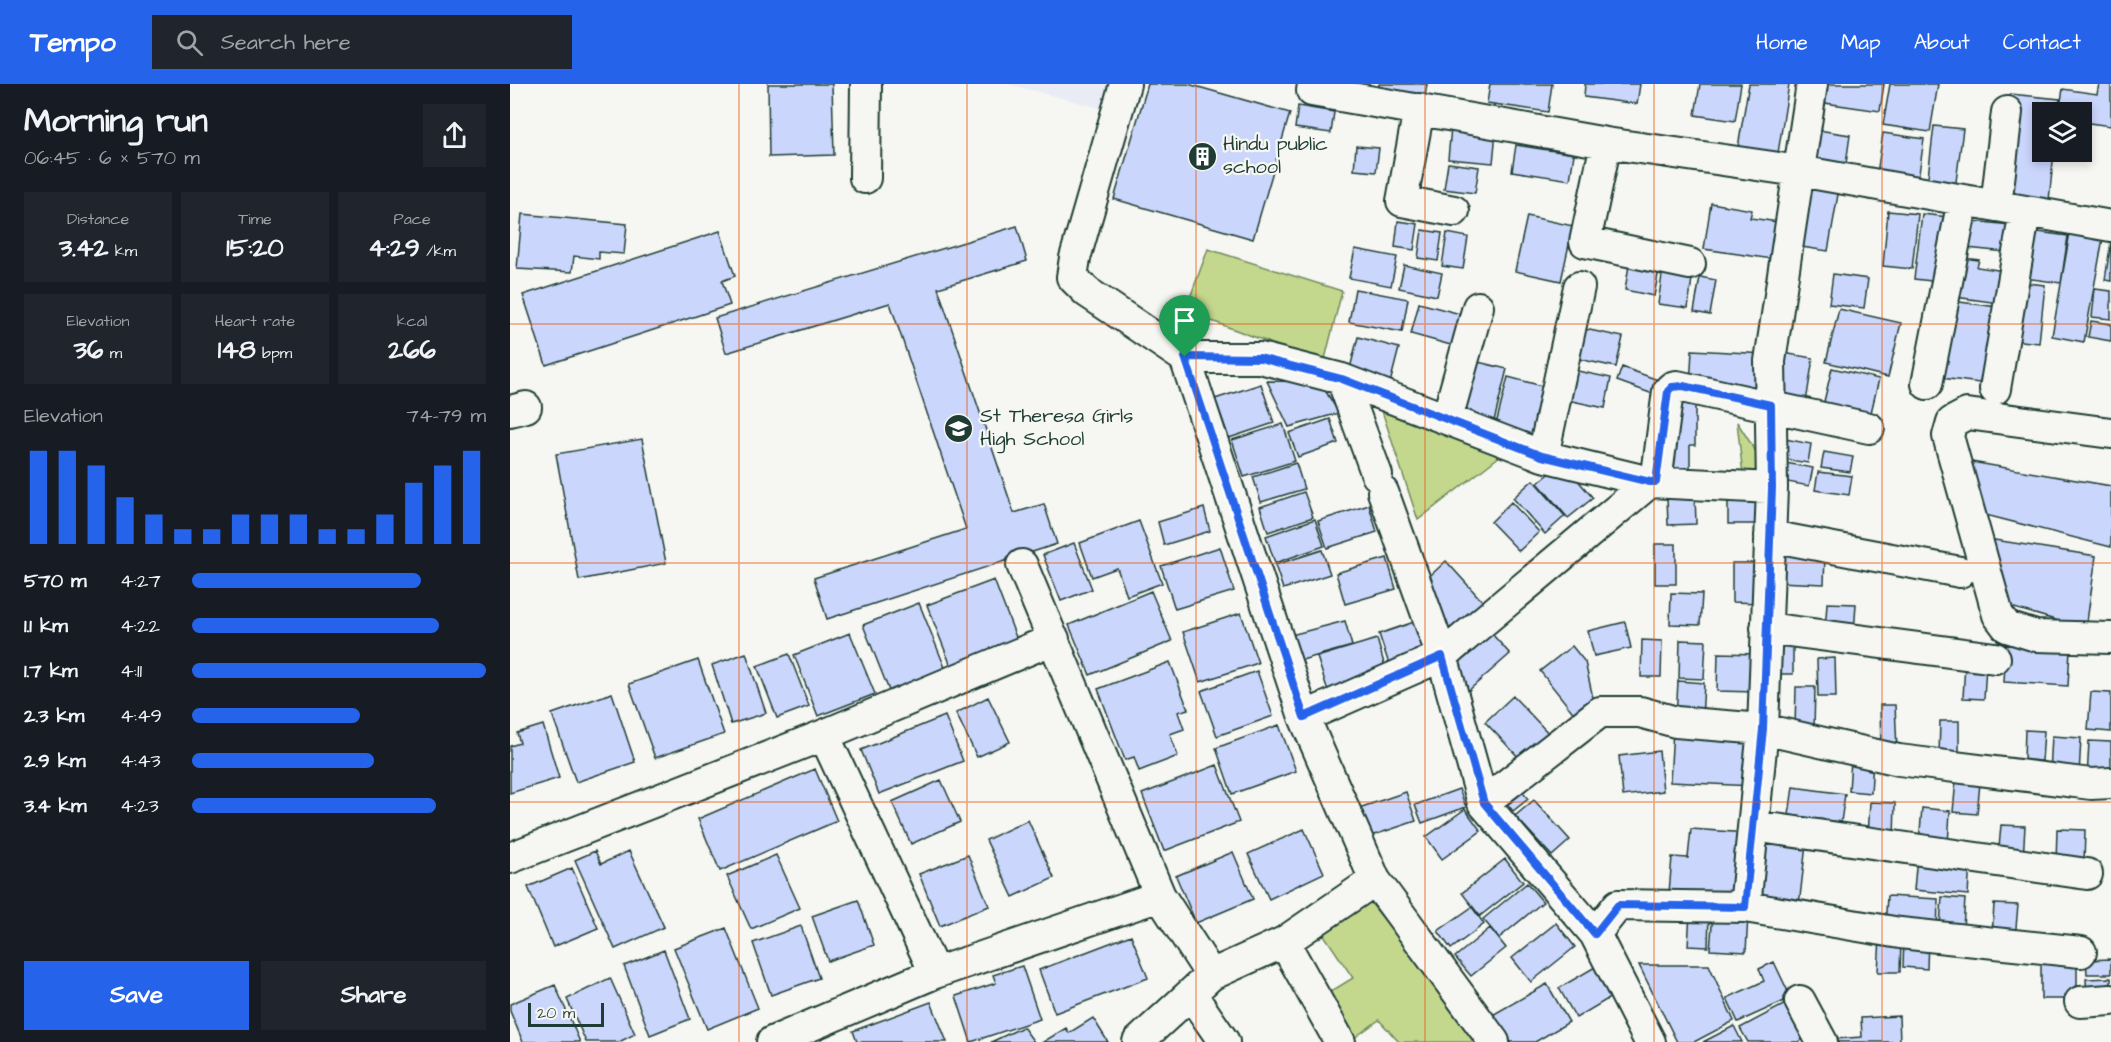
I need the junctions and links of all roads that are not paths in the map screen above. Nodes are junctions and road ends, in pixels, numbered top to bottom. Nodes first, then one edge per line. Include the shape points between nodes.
1 (866, 84) edge
2 (1125, 84) edge
3 (1313, 84) edge
4 (1812, 84) edge
5 (1419, 109) junction
6 (2007, 112) dead end
7 (1606, 143) junction
8 (1799, 171) junction
9 (865, 178) dead end
10 (1964, 200) junction
11 (1996, 206) junction
12 (1454, 211) dead end
13 (2025, 211) junction
14 (2111, 226) edge
15 (1690, 264) dead end
16 (1579, 287) dead end
17 (1478, 307) dead end
18 (1185, 357) junction
19 (1342, 379) junction
20 (1927, 384) dead end
21 (1995, 389) dead end
22 (1771, 405) junction
23 (1447, 419) junction
24 (1869, 428) dead end
25 (2111, 434) edge
26 (1542, 456) junction
27 (1653, 482) junction
28 (1772, 488) junction
29 (1770, 536) junction
30 (1022, 565) dead end
31 (1960, 572) dead end
32 (1766, 628) junction
33 (2111, 638) edge
34 (1053, 639) junction
35 (1442, 656) junction
36 (1995, 658) dead end
37 (1304, 717) junction
38 (1763, 729) junction
39 (824, 735) junction
40 (2111, 783) edge
41 (1484, 803) junction
42 (1754, 826) junction
43 (510, 858) edge
44 (2087, 874) dead end
45 (1375, 880) junction
46 (1160, 896) junction
47 (1745, 907) junction
48 (1595, 934) junction
49 (1284, 942) junction
50 (2081, 952) dead end
51 (935, 973) junction
52 (1201, 985) junction
53 (2111, 1000) edge
54 (1800, 1001) dead end
55 (2080, 1002) dead end
56 (772, 1042) edge
57 (1138, 1042) edge
58 (1224, 1042) edge
59 (1340, 1042) edge
60 (1494, 1042) edge
61 (1650, 1042) edge
62 (1822, 1042) edge

1 - 9 street
2 - 18 street via 1072,277 1087,292
3 - 5 street via 1312,91
4 - 8 street
5 - 7 street
5 - 12 street via 1402,201
6 - 11 street
7 - 8 street
7 - 15 street via 1585,242
8 - 10 street
8 - 22 street via 1770,361
10 - 11 street
10 - 20 street
11 - 13 street
13 - 14 street
13 - 21 street
16 - 26 street
17 - 23 street
18 - 19 street via 1260,358
18 - 37 street
19 - 23 street
19 - 35 street
22 - 24 street
22 - 27 street via 1672,387 1668,391
22 - 28 street
23 - 26 street
25 - 33 street via 1967,414 1952,422 1947,436 1998,615 2007,627 2036,636
26 - 27 street
27 - 28 street
27 - 35 street
28 - 29 street
29 - 31 street
29 - 32 street
30 - 34 street
32 - 36 street
32 - 38 street
34 - 39 street
34 - 46 street
35 - 37 street
35 - 41 street
37 - 45 street
38 - 40 street via 1899,760 2091,784
38 - 41 street via 1676,722 1640,712 1600,712
38 - 42 street
39 - 43 street
39 - 51 street
41 - 48 street
42 - 44 street
42 - 47 street
45 - 49 street
45 - 60 street
46 - 51 street
46 - 52 street
47 - 48 street via 1618,905
47 - 50 street via 1900,933
48 - 61 street
49 - 52 street
49 - 59 street
51 - 56 street
52 - 57 street
52 - 58 street
53 - 55 street
54 - 62 street

